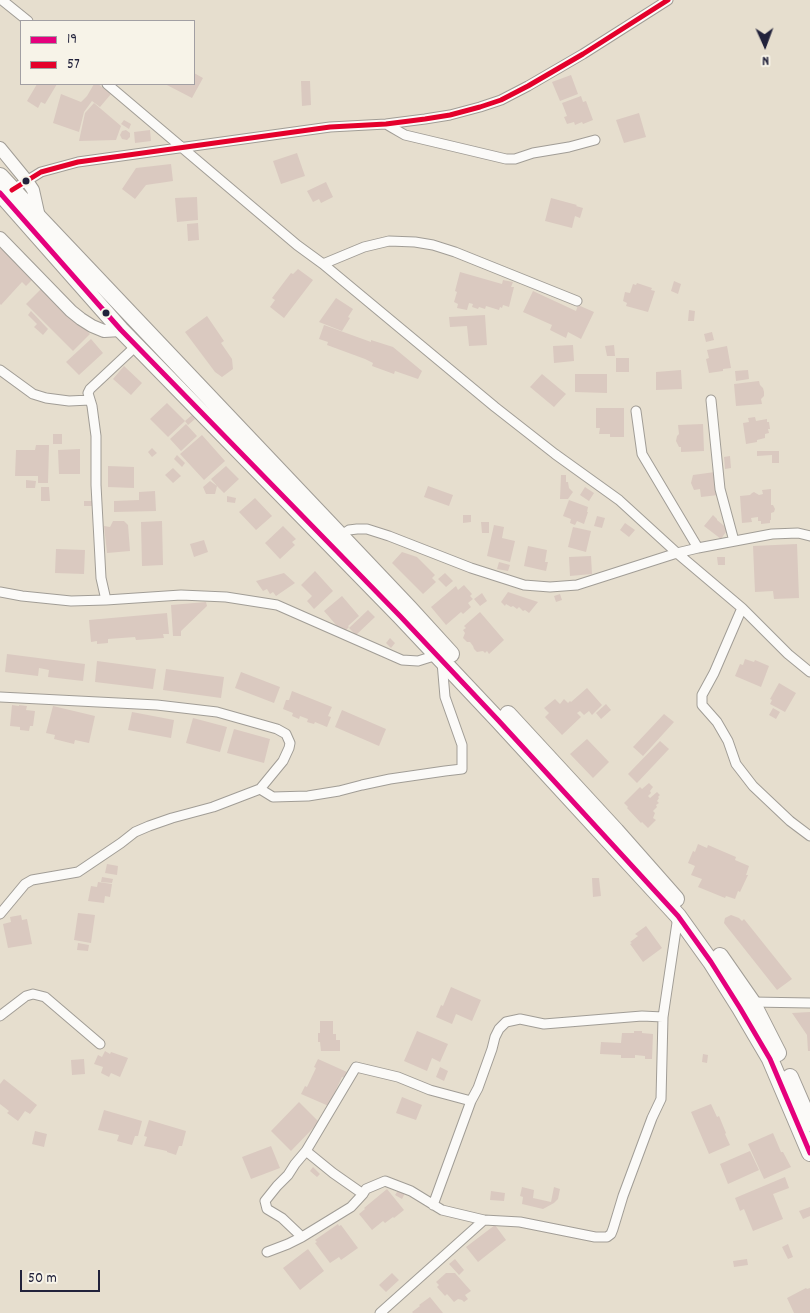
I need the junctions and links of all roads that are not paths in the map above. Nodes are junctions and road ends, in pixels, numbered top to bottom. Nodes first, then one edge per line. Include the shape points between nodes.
1 (2, 0) edge
2 (668, 0) edge
3 (27, 20) edge
4 (108, 85) edge
5 (386, 124) junction
6 (595, 140) dead end
7 (182, 147) junction
8 (0, 148) edge
9 (0, 176) edge
10 (27, 181) junction
11 (6, 192) edge
12 (40, 219) junction
13 (0, 238) edge
14 (323, 264) junction
15 (578, 301) dead end
16 (121, 330) junction
17 (136, 346) junction
18 (0, 370) edge
19 (90, 400) junction
20 (711, 400) dead end
21 (636, 411) dead end
22 (340, 536) junction
23 (810, 536) edge
24 (734, 541) junction
25 (698, 548) junction
26 (677, 553) junction
27 (0, 592) edge
28 (106, 600) junction
29 (742, 608) junction
30 (404, 612) junction
31 (435, 649) junction
32 (810, 672) edge
33 (0, 697) edge
34 (260, 789) junction
35 (810, 836) edge
36 (0, 914) edge
37 (678, 916) junction
38 (752, 1002) junction
39 (810, 1003) edge
40 (0, 1016) edge
41 (663, 1017) junction
42 (100, 1044) dead end
43 (471, 1101) junction
44 (810, 1123) edge
45 (306, 1151) junction
46 (810, 1153) edge
47 (363, 1194) junction
48 (433, 1205) junction
49 (484, 1220) junction
50 (302, 1238) junction
51 (267, 1252) dead end
52 (380, 1313) edge

1 - 3 street
2 - 5 street via 583,54 501,100 450,115
4 - 7 street
5 - 6 street via 405,135 506,159
5 - 7 street via 330,127
7 - 10 street via 78,162 41,172
7 - 14 street
8 - 10 main road
9 - 11 highway
10 - 11 street
10 - 12 main road via 33,190
11 - 12 highway
11 - 16 highway
12 - 22 highway
13 - 16 main road via 81,319 104,331
14 - 15 street via 364,247 389,241 433,244
14 - 26 street via 495,407 619,500
16 - 17 highway
17 - 19 street via 90,389
17 - 30 highway
18 - 19 street via 34,394 46,398 69,402
19 - 28 street via 96,436 101,578
20 - 24 street via 720,489
21 - 25 street via 642,454
22 - 26 street via 349,530 367,529 524,585 550,587 576,585
22 - 30 highway
23 - 24 street via 772,534
24 - 25 street
25 - 26 street
26 - 29 street
27 - 28 street via 71,601
28 - 31 street via 181,595 226,597 277,605 402,660 418,661
29 - 32 street
29 - 35 street via 704,689 702,705 717,722 736,764 753,786
30 - 31 highway
31 - 34 street via 445,697 462,745 462,769 308,796 273,797
31 - 37 highway
31 - 38 highway via 540,748 651,869 690,914
33 - 34 street via 156,705 216,712 277,729 286,734 289,748 283,761
34 - 36 street via 135,832 78,872 32,880
37 - 41 street
37 - 46 highway via 736,1000 770,1059
38 - 39 street
38 - 44 highway
40 - 42 street via 26,996 45,996
41 - 43 street via 544,1024 520,1019 506,1022 494,1037
41 - 49 street via 661,1099 611,1234 601,1238 520,1222
43 - 45 street via 356,1067
43 - 48 street
45 - 47 street
45 - 50 street via 265,1201 267,1209 282,1218
47 - 48 street via 366,1189 385,1181
47 - 50 street via 351,1207
48 - 49 street
49 - 52 street
50 - 51 street

